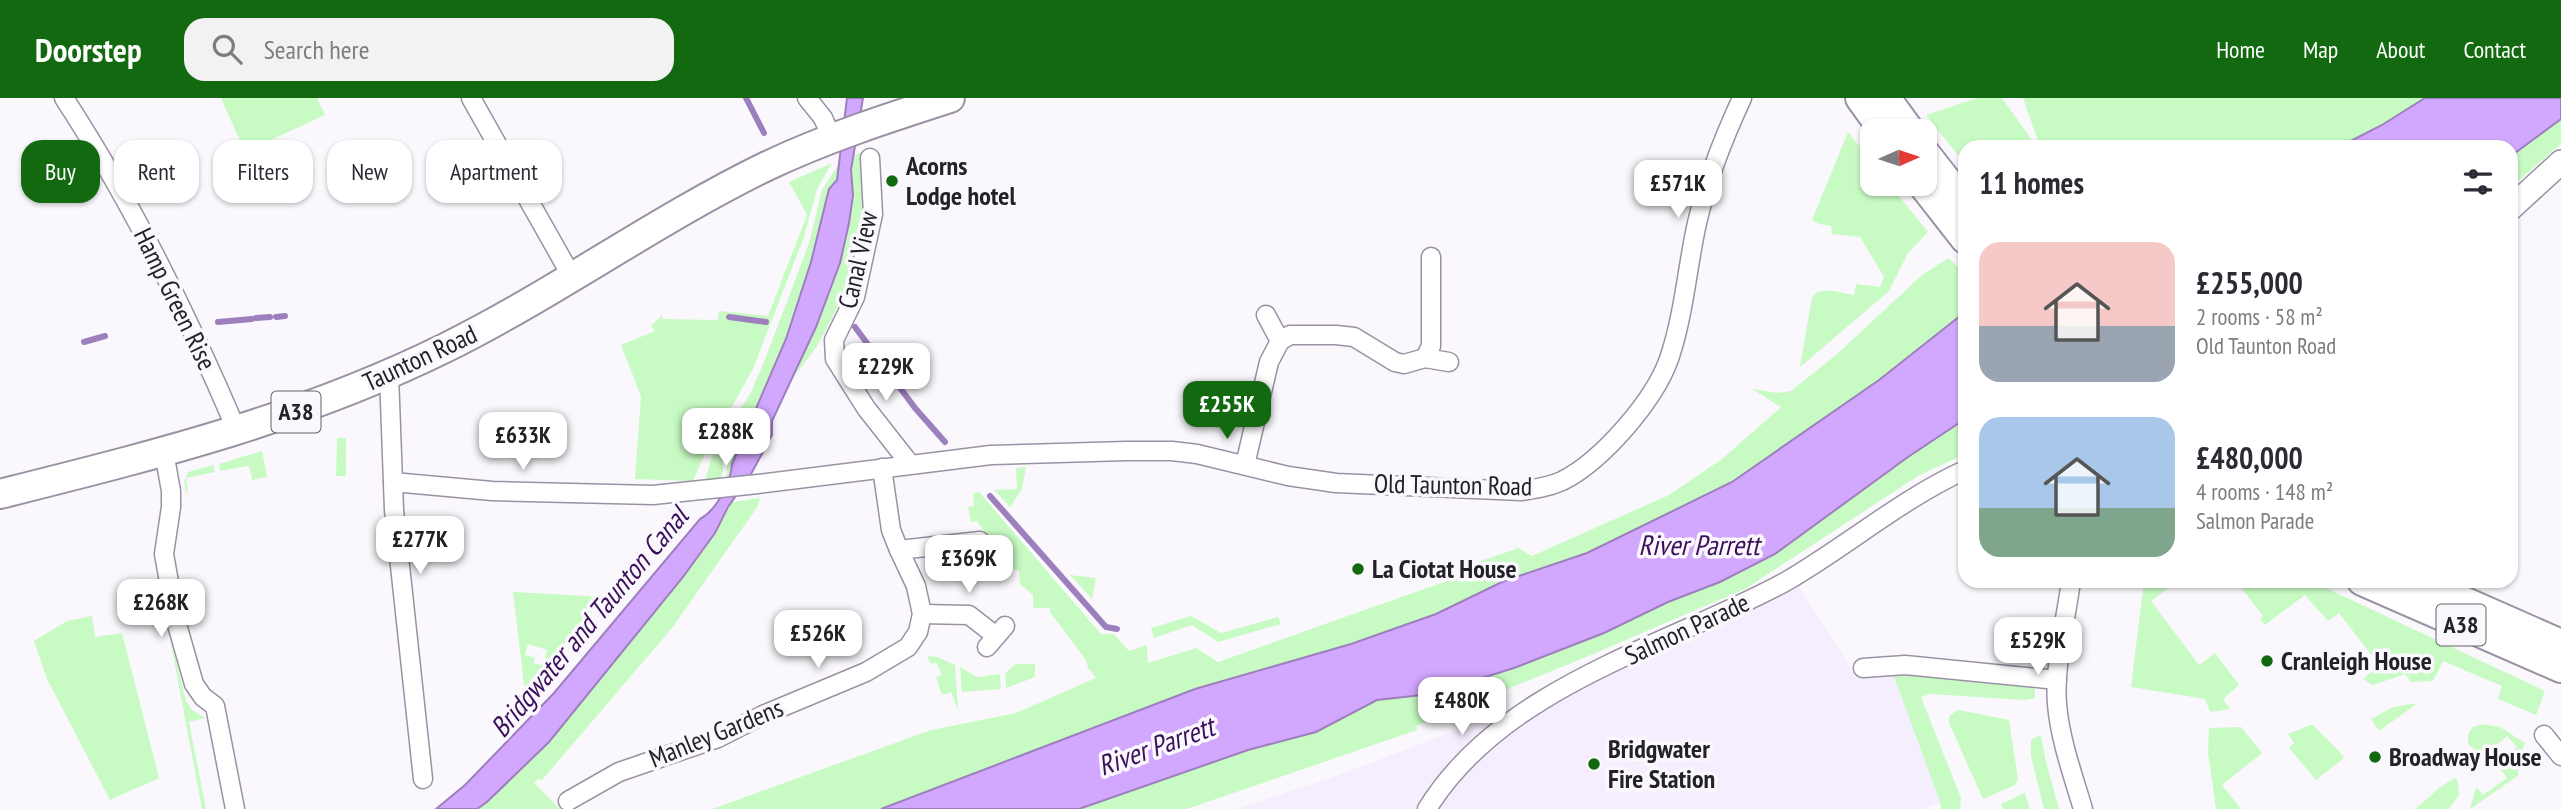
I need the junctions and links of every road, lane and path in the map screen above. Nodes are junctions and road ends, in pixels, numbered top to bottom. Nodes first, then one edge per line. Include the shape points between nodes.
1 (64, 98) edge
2 (471, 98) edge
3 (807, 98) edge
4 (950, 98) edge
5 (1742, 98) edge
6 (1860, 98) edge
7 (1886, 98) edge
8 (1875, 119) edge
9 (1901, 119) edge
10 (820, 142) junction
11 (870, 158) dead end
12 (2561, 162) edge
13 (1937, 172) edge
14 (1937, 193) edge
15 (2518, 202) edge
16 (1957, 205) edge
17 (1431, 257) dead end
18 (572, 277) junction
19 (1266, 315) dead end
20 (1280, 341) junction
21 (1424, 358) junction
22 (1449, 362) dead end
23 (389, 374) junction
24 (237, 431) junction
25 (164, 452) junction
26 (910, 464) junction
27 (1245, 465) junction
28 (882, 468) junction
29 (1958, 474) edge
30 (393, 482) junction
31 (0, 494) edge
32 (980, 541) dead end
33 (899, 550) junction
34 (2070, 588) edge
35 (2378, 588) edge
36 (2434, 588) edge
37 (922, 614) junction
38 (996, 636) dead end
39 (2561, 644) edge
40 (1863, 668) dead end
41 (2561, 668) edge
42 (2057, 680) junction
43 (2544, 734) dead end
44 (2561, 756) edge
45 (423, 779) dead end
46 (568, 801) dead end
47 (235, 809) edge
48 (1427, 809) edge
49 (2083, 809) edge

1 - 24 street, Hamp Green Rise via 133,215
2 - 18 street
3 - 10 street via 823,118
4 - 10 main road, A38
5 - 27 street, Old Taunton Road via 1708,181 1668,361 1645,401 1598,457 1560,482 1521,491 1336,483
6 - 8 main road
7 - 9 main road
10 - 18 main road, Taunton Road / A38 via 715,193
11 - 26 street, Canal View via 873,214 855,297 834,340 835,359
12 - 15 street
13 - 16 main road
14 - 16 main road
17 - 21 street via 1432,346
18 - 23 main road, Taunton Road / A38 via 503,318
19 - 20 street
20 - 21 street via 1290,335 1354,337 1395,362
20 - 27 street via 1269,362
21 - 22 street
23 - 24 main road, Taunton Road / A38
23 - 30 street
24 - 25 main road, Taunton Road / A38
25 - 31 main road, Taunton Road / A38
25 - 47 street via 171,491 164,554 176,621 194,684 215,706
26 - 27 street, Old Taunton Road via 991,455 1137,451 1197,454
26 - 28 street, Old Taunton Road
28 - 30 street, Old Taunton Road via 653,495 492,491
28 - 33 street via 891,530
29 - 48 street, Salmon Parade via 1786,581 1599,669 1538,703 1468,757
30 - 45 street
32 - 33 street
33 - 37 street via 916,586
34 - 42 street
35 - 41 main road, A38
36 - 39 main road, A38
37 - 38 street via 969,615
37 - 46 street, Manley Gardens via 908,647 884,663 719,738 619,772
40 - 42 street via 1905,665
42 - 49 street via 2063,738
43 - 44 street

